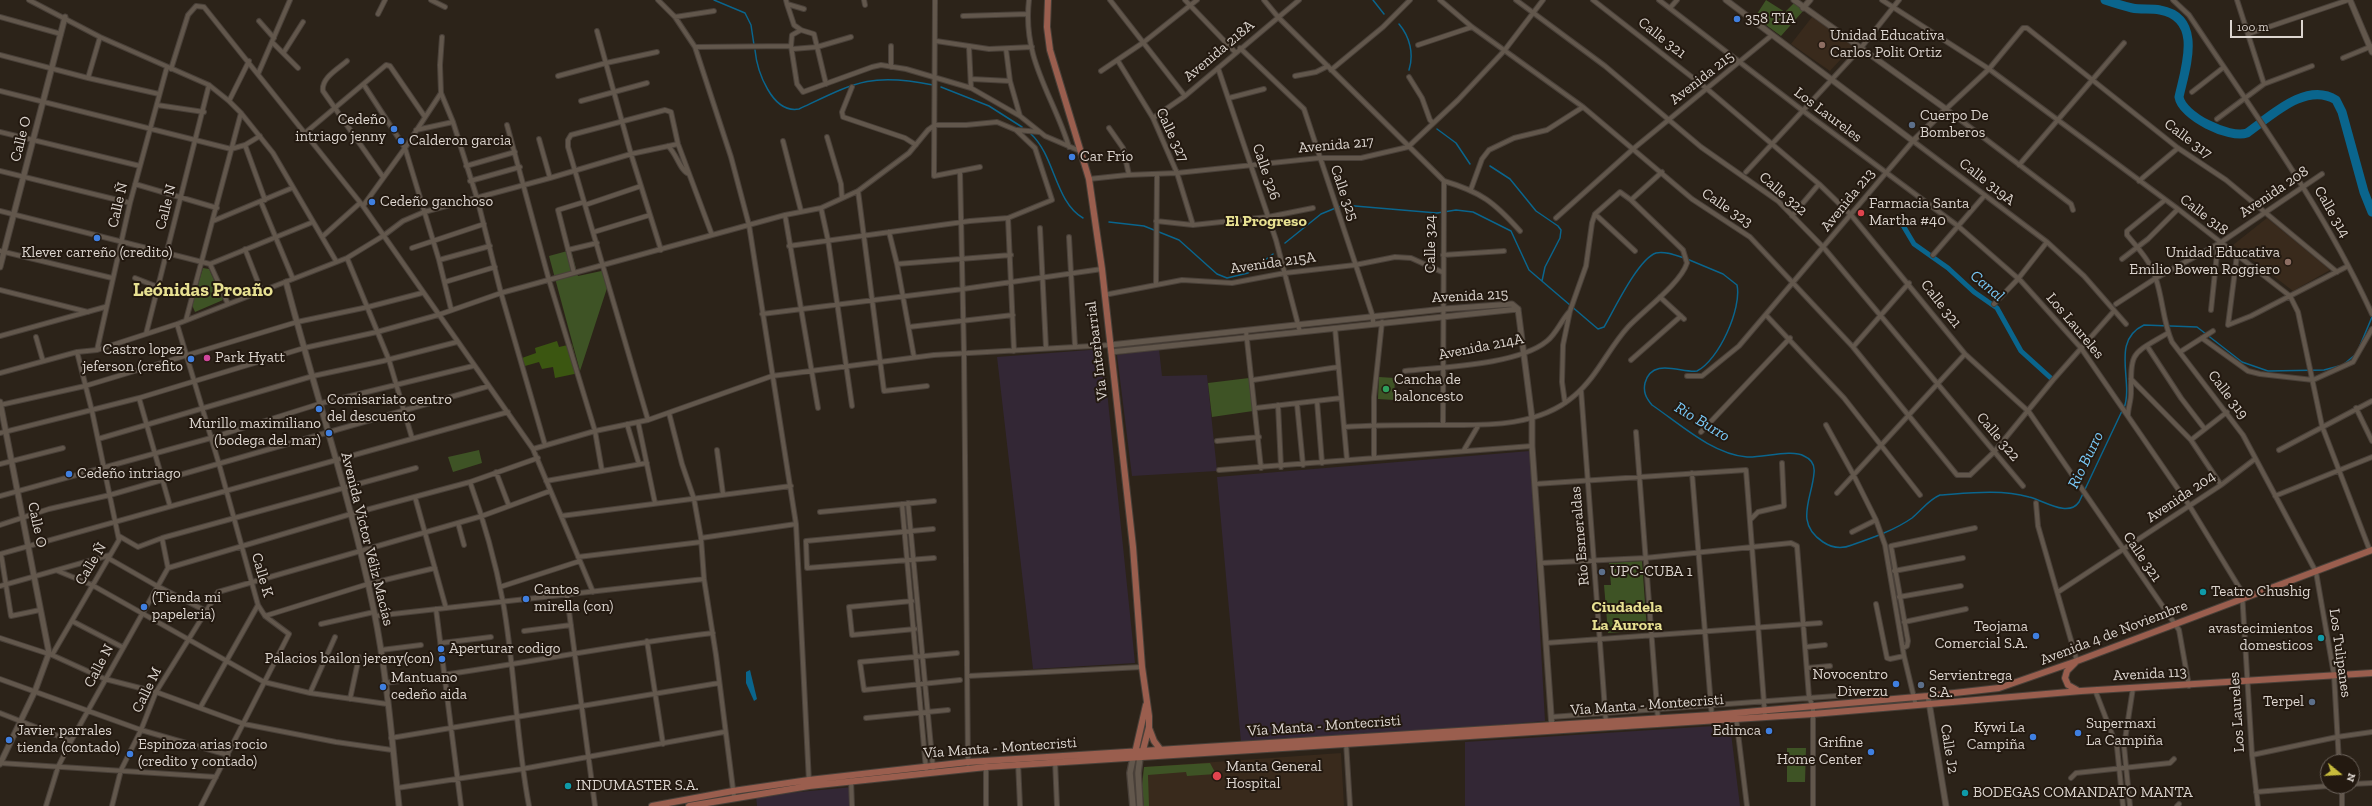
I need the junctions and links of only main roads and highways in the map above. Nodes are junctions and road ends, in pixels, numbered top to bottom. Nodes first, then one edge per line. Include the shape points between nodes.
1 (1048, 0) edge
2 (2371, 551) edge
3 (2077, 661) junction
4 (2372, 673) edge
5 (1999, 688) joint
6 (2081, 691) junction
7 (1146, 704) junction
8 (1930, 705) joint
9 (1764, 713) junction
10 (1712, 718) junction
11 (1149, 727) junction
12 (1552, 728) junction
13 (1346, 741) junction
14 (1160, 749) junction
15 (1136, 750) junction
16 (1143, 750) junction
17 (1137, 758) junction
18 (1055, 760) junction
19 (733, 794) junction
20 (652, 806) edge
21 (689, 806) edge
22 (1133, 806) edge
23 (1140, 806) edge

1 - 7 main road, Vía Interbarrial via 1047,27 1050,50 1089,179 1102,269 1133,547
2 - 3 main road, Avenida 4 de Noviembre
3 - 5 main road, Avenida 4 de Noviembre
3 - 6 main road via 2067,671 2065,678 2070,687
4 - 6 main road, Avenida 113
5 - 9 main road, Vía Manta - Montecristi
6 - 8 main road, Avenida 113
7 - 11 main road, Vía Interbarrial
7 - 15 main road, Vía Interbarrial
8 - 9 main road, Vía Manta - Montecristi via 1814,714
9 - 10 main road, Vía Manta - Montecristi
10 - 12 main road, Vía Manta - Montecristi via 1658,724
10 - 12 main road, Vía Manta - Montecristi via 1657,717 1606,720
11 - 14 main road
11 - 16 main road, Vía Interbarrial
12 - 13 main road, Vía Manta - Montecristi
13 - 14 main road, Vía Manta - Montecristi
13 - 17 main road, Vía Manta - Montecristi
14 - 16 main road, Vía Manta - Montecristi
15 - 16 main road, Vía Manta - Montecristi
15 - 17 main road, Vía Interbarrial
15 - 18 main road, Vía Manta - Montecristi
16 - 17 main road, Vía Interbarrial
17 - 18 main road, Vía Manta - Montecristi
17 - 22 main road, Vía Interbarrial via 1130,773
17 - 23 main road, Vía Interbarrial
18 - 19 main road, Vía Manta - Montecristi via 986,763
19 - 20 main road, Vía Manta - Montecristi
19 - 21 main road, Vía Manta - Montecristi

